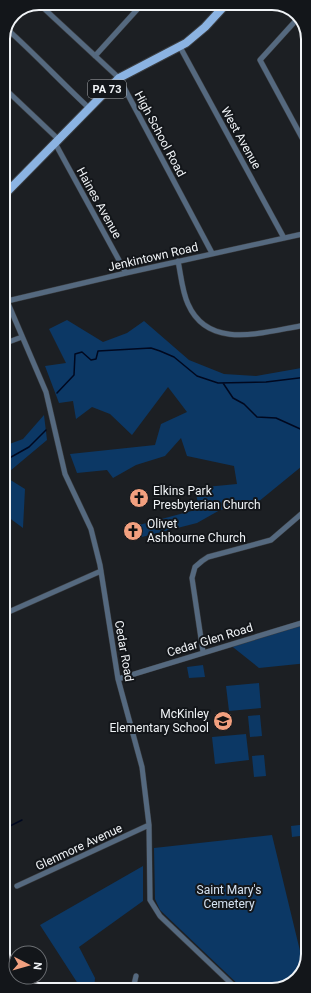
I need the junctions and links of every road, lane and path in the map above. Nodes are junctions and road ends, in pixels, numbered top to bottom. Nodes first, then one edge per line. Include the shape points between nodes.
1 (46, 10) edge
2 (137, 10) edge
3 (220, 10) edge
4 (295, 22) edge
5 (11, 33) edge
6 (180, 47) junction
7 (95, 56) junction
8 (119, 78) junction
9 (10, 94) edge
10 (88, 108) junction
11 (301, 136) edge
12 (56, 141) junction
13 (10, 189) edge
14 (301, 234) edge
15 (284, 238) junction
16 (212, 254) junction
17 (178, 261) junction
18 (126, 272) junction
19 (10, 299) edge
20 (10, 311) edge
21 (301, 326) edge
22 (22, 336) junction
23 (10, 341) edge
24 (301, 514) edge
25 (101, 571) junction
26 (10, 611) edge
27 (301, 623) edge
28 (203, 652) junction
29 (118, 679) junction
30 (149, 826) junction
31 (17, 886) dead end
32 (136, 976) dead end
33 (134, 983) edge
34 (231, 983) edge

1 - 7 street, High School Road
2 - 7 street
3 - 6 main road, PA 73 via 196,35
4 - 11 street via 260,60
5 - 10 street
6 - 8 main road, PA 73
6 - 15 street, West Avenue
7 - 8 street, High School Road
8 - 10 main road, PA 73
8 - 16 street, High School Road
9 - 12 street, Haines Avenue
10 - 12 main road, PA 73
12 - 13 main road, PA 73
12 - 18 street, Haines Avenue
14 - 15 street, Jenkintown Road
15 - 16 street, Jenkintown Road
16 - 17 street, Jenkintown Road
17 - 18 street, Jenkintown Road
17 - 21 street via 187,302 192,312 205,326 216,332 245,335
18 - 19 street, Jenkintown Road
20 - 22 street, Cedar Road
22 - 23 street
22 - 25 street, Cedar Road via 46,392 65,474 91,528
24 - 28 street via 271,540 208,557 196,567 192,578
25 - 26 street
25 - 29 street, Cedar Road
27 - 28 street, Cedar Glen Road
28 - 29 street, Cedar Glen Road
29 - 30 street, Cedar Road via 142,767
30 - 31 street, Glenmore Avenue
30 - 34 street, Cedar Road via 150,900 157,913
32 - 33 street

